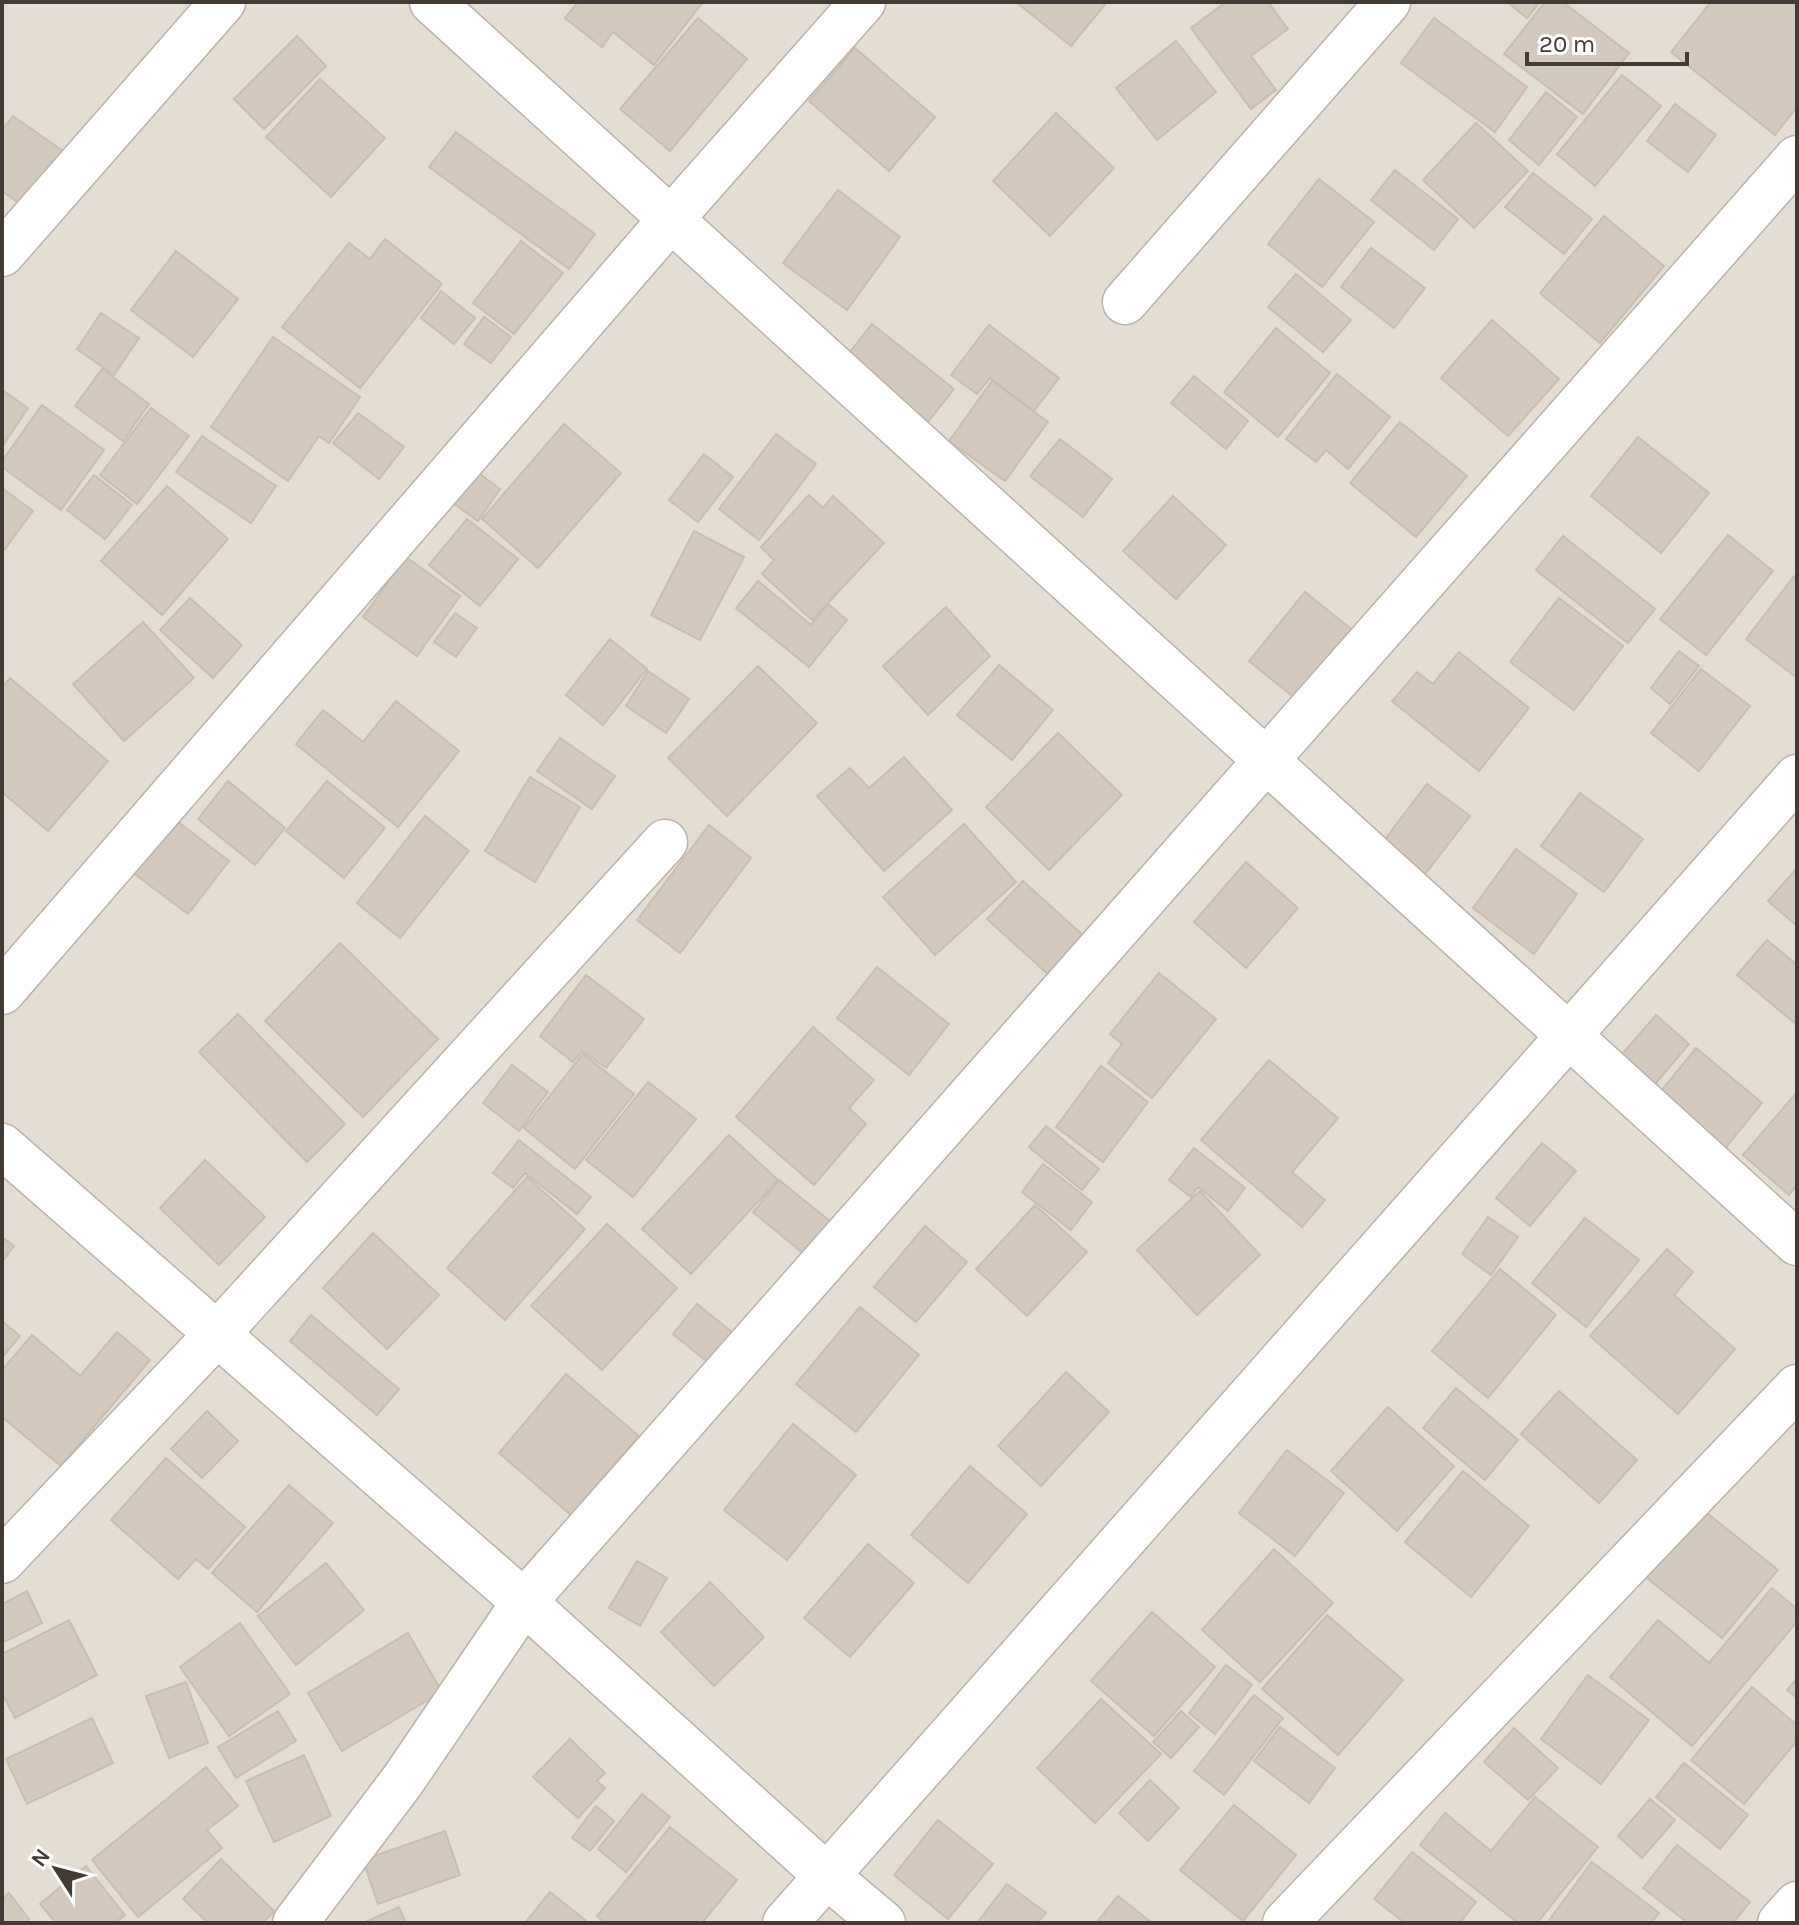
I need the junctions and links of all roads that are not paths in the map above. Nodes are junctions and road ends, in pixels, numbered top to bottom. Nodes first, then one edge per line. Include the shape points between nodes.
1 (223, 2) edge
2 (432, 2) edge
3 (863, 2) edge
4 (1388, 2) edge
5 (1797, 158) edge
6 (671, 219) junction
7 (2, 254) edge
8 (1125, 302) dead end
9 (1266, 760) junction
10 (1797, 777) edge
11 (665, 842) dead end
12 (2, 992) edge
13 (1569, 1036) junction
14 (2, 1146) edge
15 (1797, 1243) edge
16 (218, 1333) junction
17 (1797, 1387) edge
18 (2, 1561) edge
19 (524, 1602) junction
20 (827, 1876) junction
21 (1797, 1904) edge
22 (295, 1923) edge
23 (785, 1923) edge
24 (883, 1923) edge
25 (1285, 1923) edge
26 (1780, 1923) edge

1 - 7 street
2 - 6 street
3 - 6 street
4 - 8 street
5 - 9 street
6 - 9 street
6 - 12 street
9 - 13 street
9 - 19 street
10 - 13 street
11 - 16 street
13 - 15 street
13 - 20 street
14 - 16 street
16 - 18 street
16 - 19 street
17 - 25 street
19 - 20 street
19 - 22 street via 403,1780
20 - 23 street
20 - 24 street
21 - 26 street

